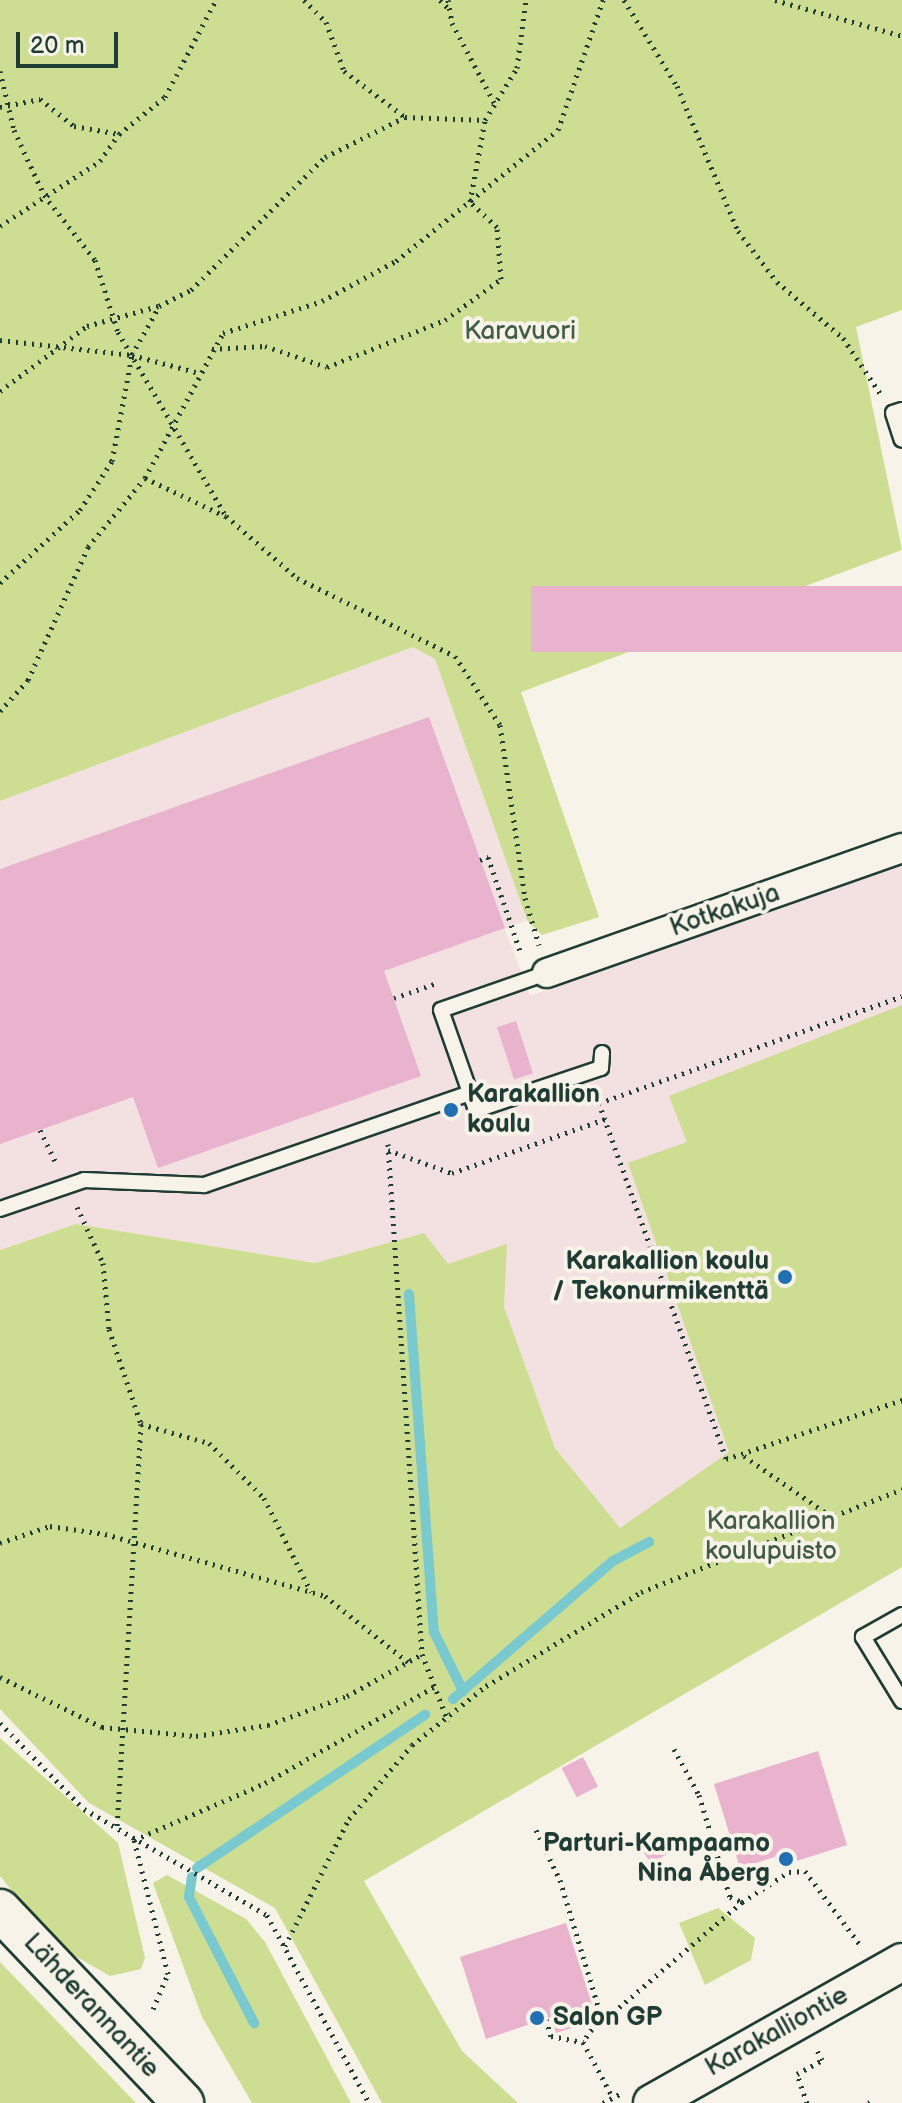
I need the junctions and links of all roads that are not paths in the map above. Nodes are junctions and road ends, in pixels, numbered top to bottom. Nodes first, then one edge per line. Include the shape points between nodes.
1 (898, 412) edge
2 (902, 440) edge
3 (902, 848) edge
4 (547, 973) joint
5 (602, 1053) dead end
6 (470, 1093) junction
7 (0, 1209) edge
8 (902, 1615) edge
9 (902, 1701) edge
10 (0, 1910) edge
11 (902, 1962) edge
12 (183, 2103) edge
13 (652, 2103) edge

1 - 2 lane
3 - 4 street, Kotkakuja
4 - 6 lane via 441,1010
5 - 6 lane via 601,1068 476,1110
6 - 7 lane via 204,1185 84,1180
8 - 9 lane via 863,1637
10 - 12 main road, Lähderannantie
11 - 13 street, Karakalliontie

